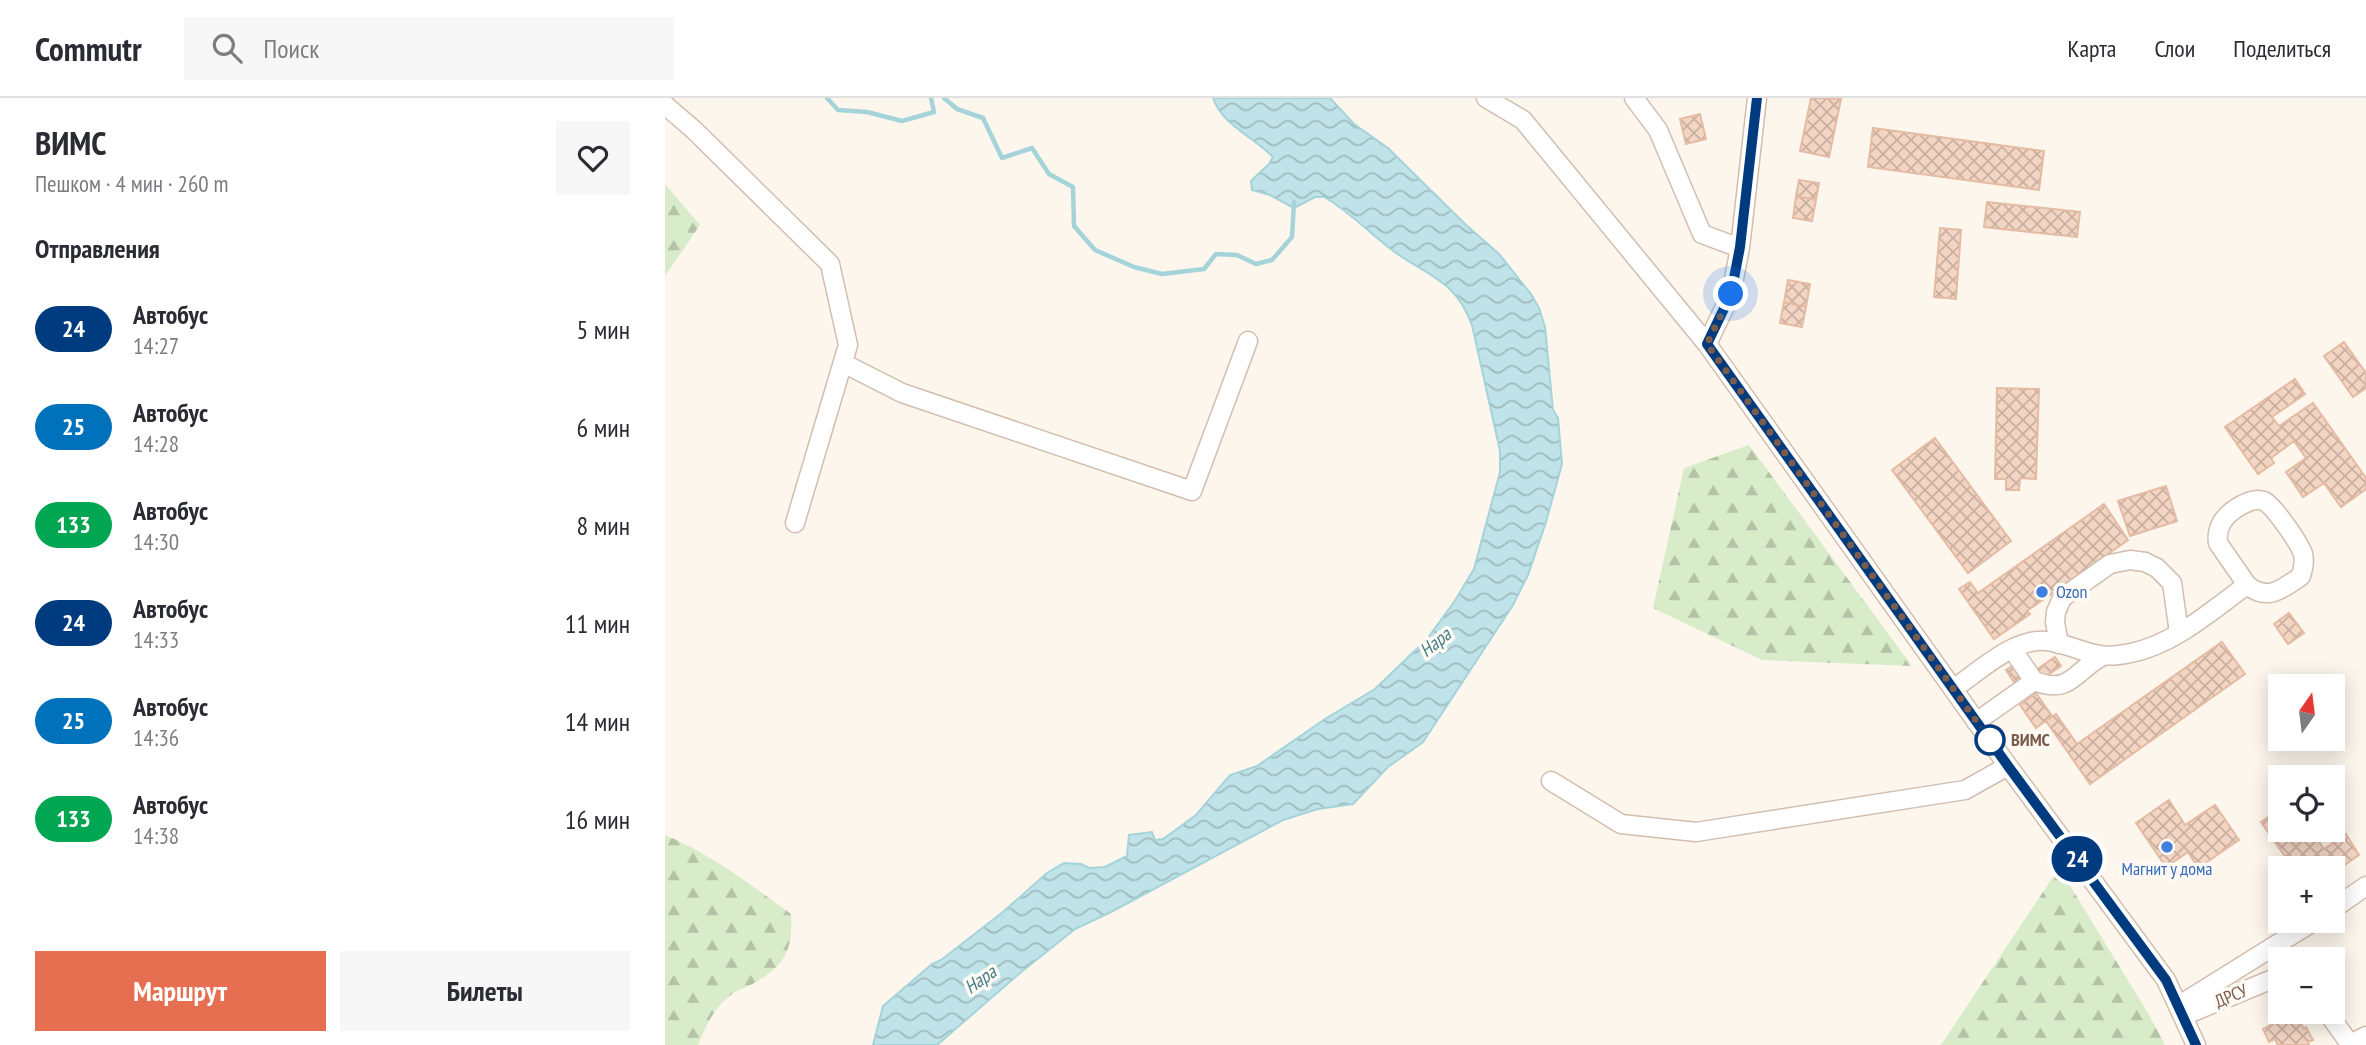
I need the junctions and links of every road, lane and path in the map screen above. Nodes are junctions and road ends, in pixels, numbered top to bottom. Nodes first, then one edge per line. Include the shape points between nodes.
1 (1486, 98) edge
2 (1635, 98) edge
3 (1757, 98) edge
4 (665, 105) edge
5 (1740, 247) junction
6 (1248, 341) dead end
7 (1707, 344) junction
8 (843, 363) junction
9 (795, 523) dead end
10 (2247, 585) junction
11 (2179, 633) junction
12 (2059, 644) junction
13 (2012, 649) junction
14 (2101, 657) junction
15 (2034, 681) junction
16 (1953, 690) junction
17 (1976, 722) junction
18 (2008, 766) junction
19 (1551, 781) dead end
20 (2366, 886) edge
21 (2345, 901) edge
22 (2297, 933) edge
23 (2268, 980) edge
24 (2180, 1011) junction
25 (2338, 1024) edge
26 (2355, 1042) edge
27 (2196, 1045) edge

1 - 7 street via 1523,120
2 - 5 street via 1658,130 1702,234
3 - 5 street
4 - 8 street via 830,264 848,345
5 - 7 street via 1731,294
6 - 8 street via 1192,491 902,394
7 - 16 street
8 - 9 street
10 - 10 street via 2217,536 2226,517 2248,501 2260,500 2271,506 2301,548 2303,569 2301,576 2278,592 2262,594
10 - 11 street
11 - 12 street via 2172,583 2157,568 2130,560 2111,564 2062,598 2055,622
11 - 14 street via 2143,650
12 - 13 street via 2038,640
12 - 14 street
13 - 15 street
13 - 16 street
14 - 15 street via 2063,685
15 - 17 street
16 - 17 street
17 - 18 street
18 - 19 street via 1965,790 1696,832 1621,824
18 - 24 street via 2166,980
20 - 21 street
22 - 24 street
23 - 24 street, ДРСУ
24 - 27 street
25 - 26 street

